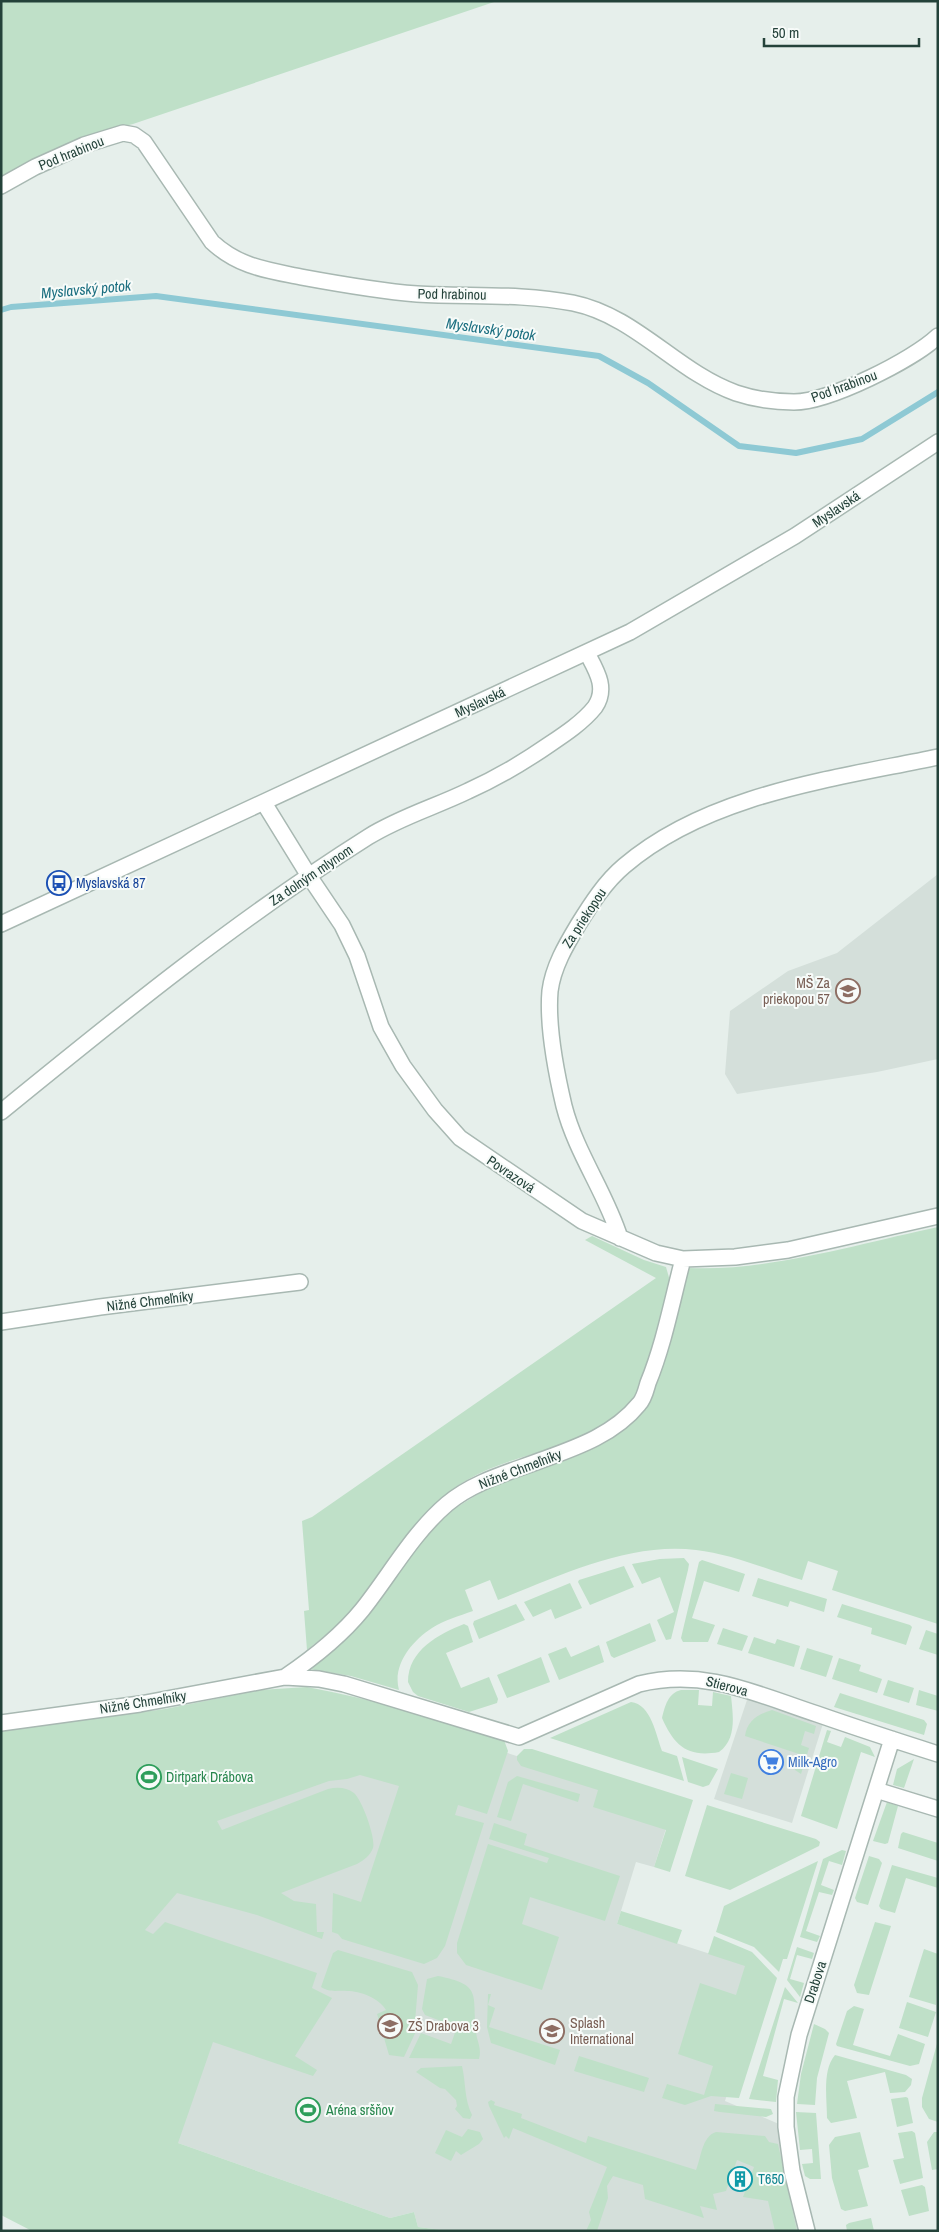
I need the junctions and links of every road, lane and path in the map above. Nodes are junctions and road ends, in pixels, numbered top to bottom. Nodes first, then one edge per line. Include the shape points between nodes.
1 (1, 186) edge
2 (938, 336) edge
3 (938, 442) edge
4 (587, 653) junction
5 (938, 757) edge
6 (264, 803) junction
7 (309, 876) junction
8 (1, 924) edge
9 (1, 1112) edge
10 (938, 1216) edge
11 (620, 1238) junction
12 (683, 1260) junction
13 (300, 1282) dead end
14 (1, 1322) edge
15 (285, 1677) junction
16 (1, 1722) edge
17 (518, 1736) joint
18 (892, 1739) junction
19 (938, 1754) edge
20 (876, 1790) junction
21 (938, 1809) edge
22 (807, 2231) edge

1 - 2 street, Pod hrabinou via 84,145 123,133 134,135 144,142 212,242 225,255 241,262 347,286 418,294 501,295 595,308 626,324 709,380 736,393 767,400 796,402 863,382 922,349
3 - 4 street, Myslavská via 795,536 630,632
4 - 6 street, Myslavská
4 - 7 street, Za dolným mlynom via 600,682 600,698 576,725 504,773 468,792 392,823
5 - 11 street, Za priekopou via 802,786 717,811 649,848 624,866 603,888 582,918 561,953 550,990 553,1037 565,1108
6 - 7 street, Povrazová
6 - 8 street, Myslavská
7 - 9 street, Za dolným mlynom via 200,952
7 - 11 street, Povrazová via 342,925 357,956 381,1027 403,1066 440,1115 460,1138 487,1158 582,1221
10 - 12 street, Povrazová via 788,1250
11 - 12 street, Povrazová
12 - 15 street, Nižné Chmeľníky via 655,1366 641,1403 622,1422 588,1443 490,1479 448,1504 415,1538 351,1622 318,1654
13 - 14 street, Nižné Chmeľníky
15 - 16 street, Nižné Chmeľníky via 140,1704
15 - 17 street, Nižné Chmeľníky via 344,1684
17 - 18 street, Stierova via 639,1684 678,1678 727,1684
18 - 19 street, Stierova
18 - 20 street, Drabova
20 - 21 street
20 - 22 street, Drabova via 799,2035 786,2097 792,2171

